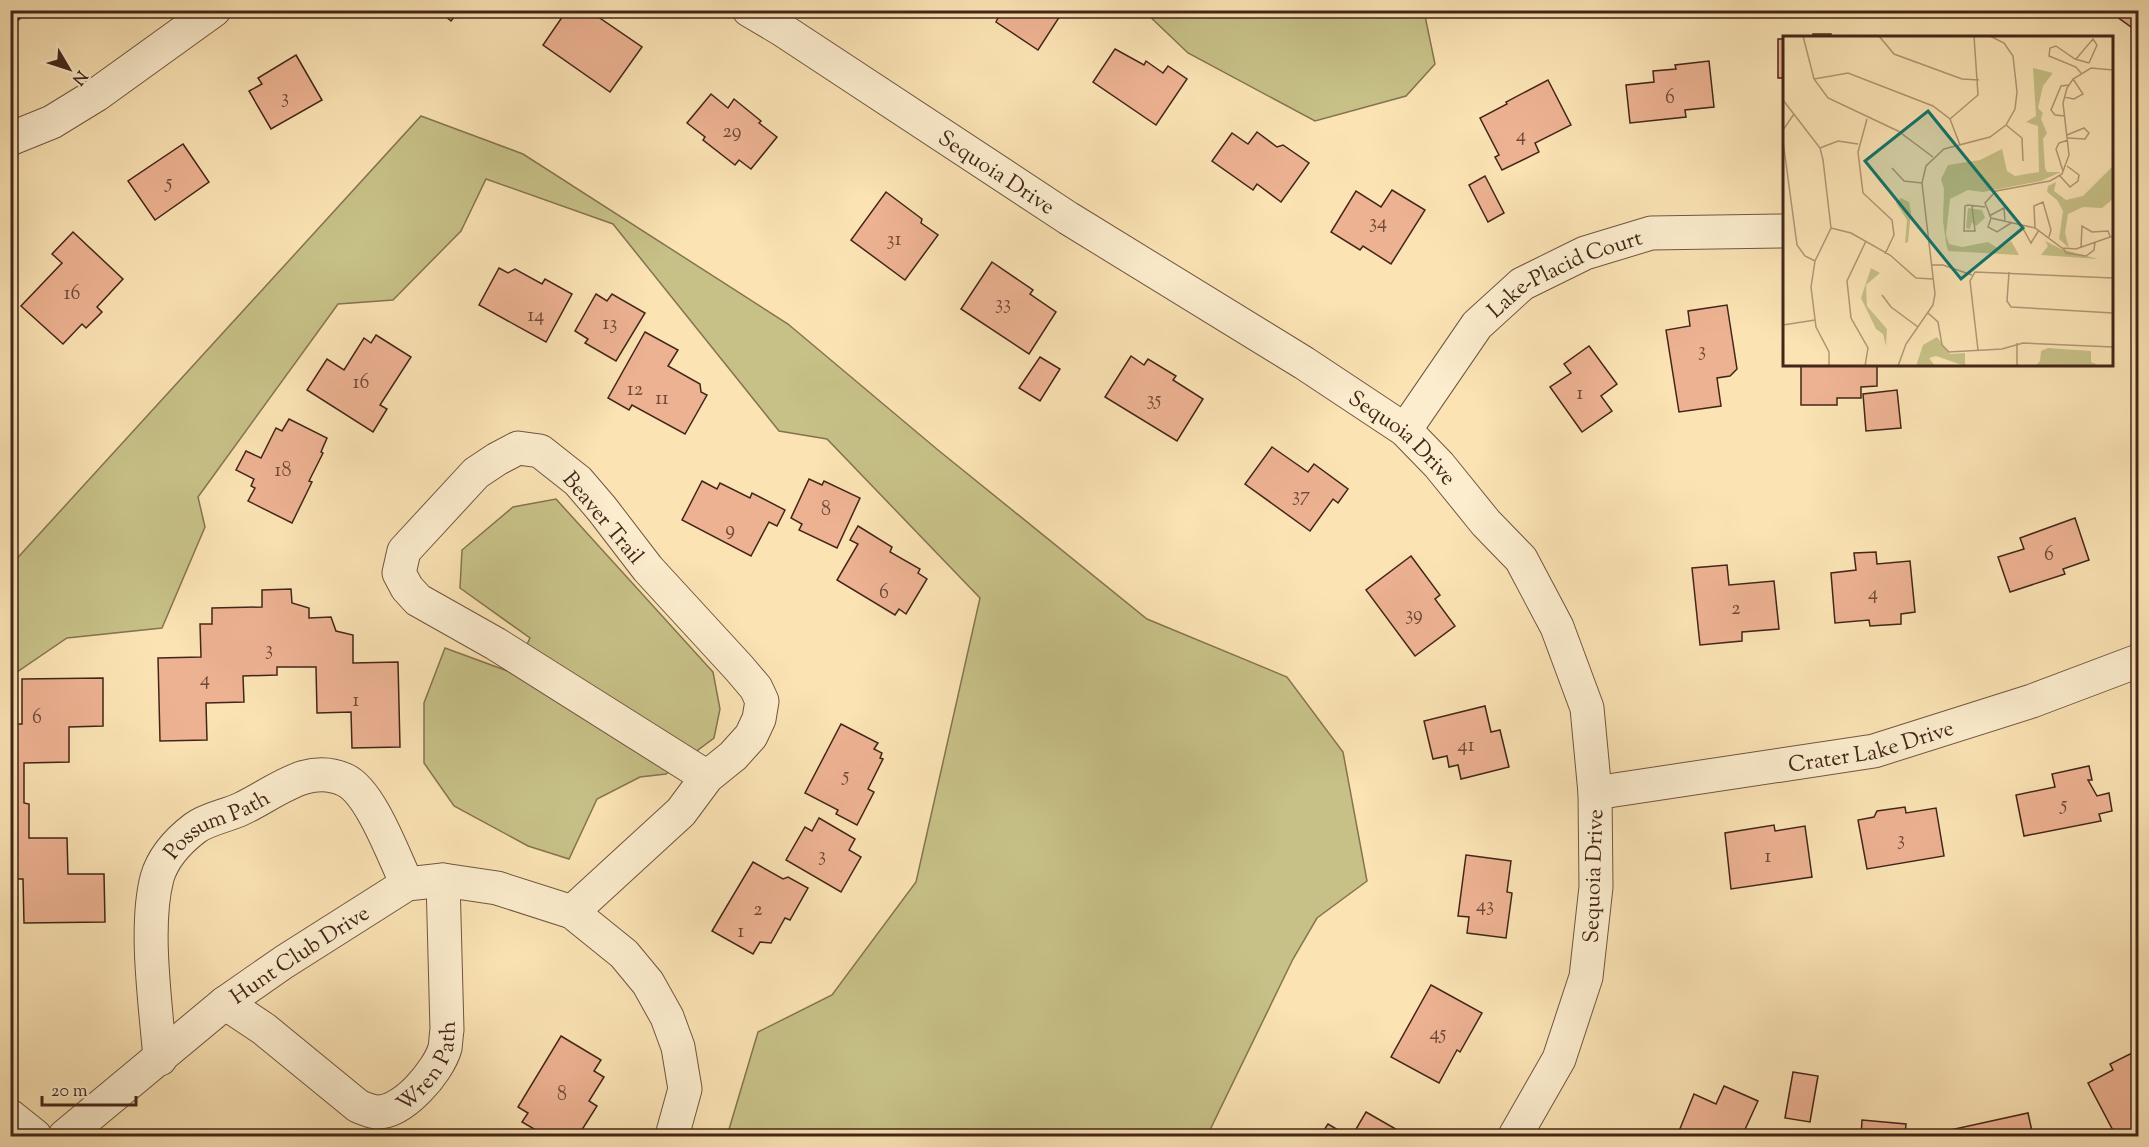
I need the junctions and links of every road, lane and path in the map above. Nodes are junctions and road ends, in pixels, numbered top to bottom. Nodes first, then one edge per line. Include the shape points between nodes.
1 (214, 10) edge
2 (749, 10) edge
3 (10, 139) edge
4 (1783, 231) edge
5 (1405, 430) junction
6 (2139, 661) edge
7 (707, 777) junction
8 (1595, 793) junction
9 (443, 880) junction
10 (407, 884) junction
11 (572, 912) junction
12 (225, 1003) junction
13 (160, 1059) junction
14 (10, 1116) edge
15 (35, 1137) edge
16 (65, 1137) edge
17 (672, 1137) edge
18 (1515, 1137) edge

1 - 3 street via 96,95 52,122
2 - 5 street, Sequoia Drive via 1068,218
4 - 5 street, Lake-Placid Court via 1652,233 1585,253 1522,284 1477,325
5 - 8 street, Sequoia Drive via 1521,559 1557,627 1587,708
6 - 8 street, Crater Lake Drive via 2032,701 1874,751
7 - 7 street, Beaver Trail via 752,736 762,701 756,688 648,569 578,481 540,451 518,448 476,473 404,551 399,573 407,588 418,600 496,644
7 - 11 street via 681,812
8 - 18 street, Sequoia Drive via 1596,886 1586,977 1559,1059
9 - 10 street, Hunt Club Drive
9 - 11 street, Hunt Club Drive via 497,888
9 - 12 street, Wren Path via 445,1048 425,1080 394,1108 376,1112 358,1106 264,1029
10 - 12 street, Hunt Club Drive
10 - 13 street, Possum Path via 370,805 359,790 329,774 299,777 242,809 196,826 165,857 157,878 152,916
11 - 17 street, Hunt Club Drive via 624,954 648,983 667,1017 678,1047 685,1089
12 - 13 street, Hunt Club Drive
13 - 16 street, Hunt Club Drive
14 - 15 street

